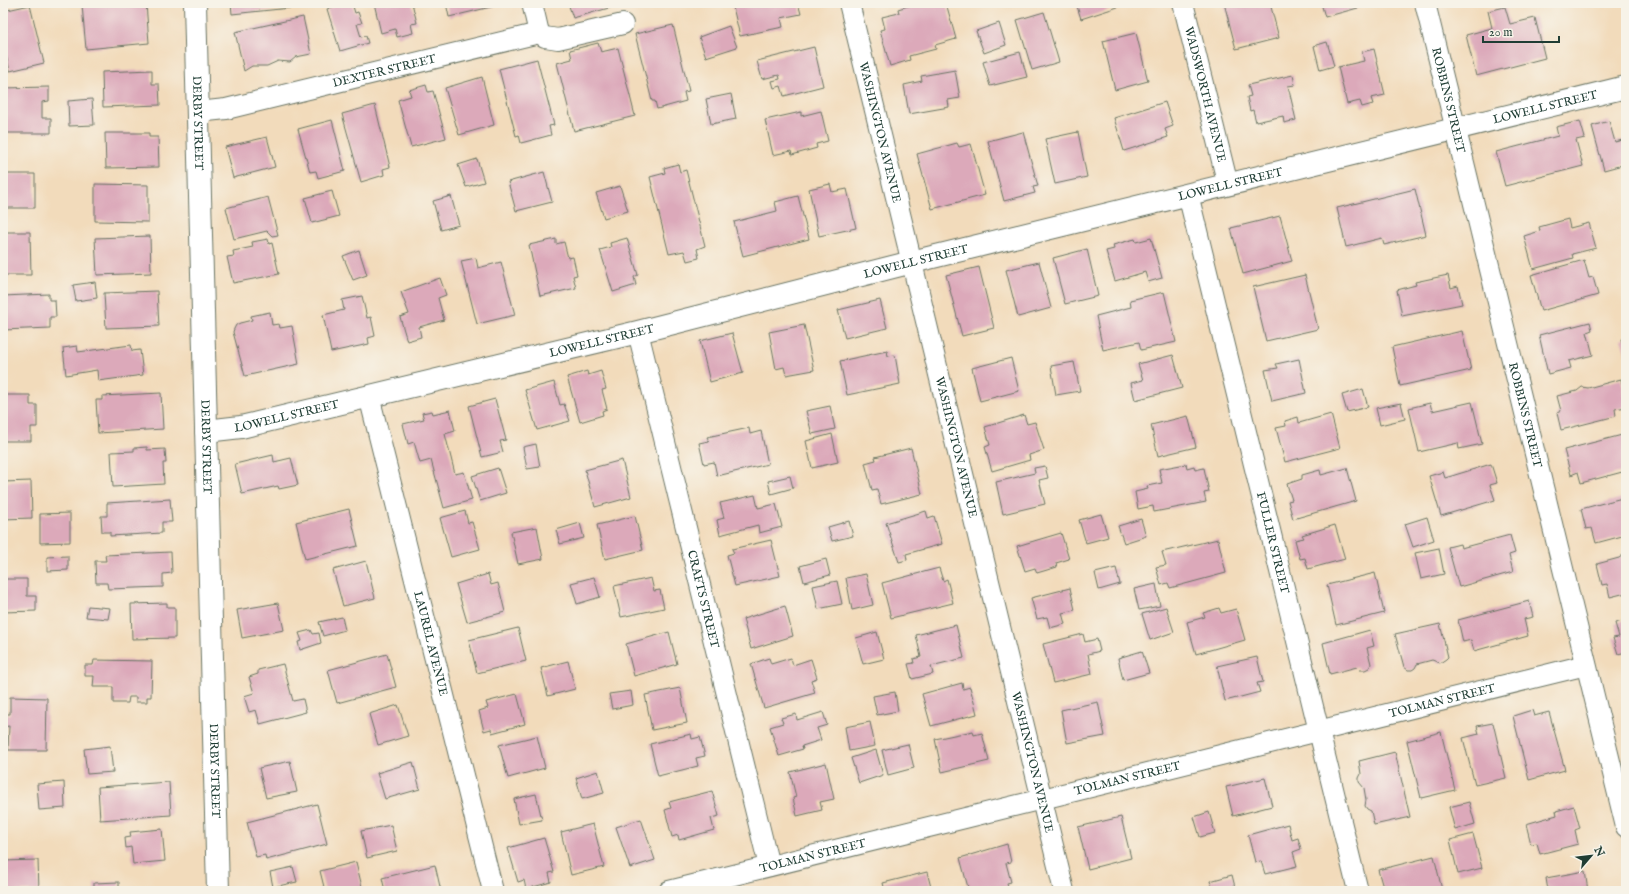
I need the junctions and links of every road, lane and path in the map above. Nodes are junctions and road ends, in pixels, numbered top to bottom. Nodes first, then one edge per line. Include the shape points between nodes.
1 (195, 3) edge
2 (532, 3) edge
3 (849, 3) edge
4 (1183, 3) edge
5 (1425, 3) edge
6 (623, 24) dead end
7 (539, 33) junction
8 (1626, 88) edge
9 (198, 112) junction
10 (1456, 129) junction
11 (1228, 185) junction
12 (1188, 194) junction
13 (912, 262) junction
14 (638, 332) junction
15 (369, 396) junction
16 (206, 431) junction
17 (1586, 665) junction
18 (1319, 731) junction
19 (1041, 798) junction
20 (1626, 827) edge
21 (769, 866) junction
22 (218, 891) edge
23 (493, 891) edge
24 (669, 891) edge
25 (1064, 891) edge
26 (1358, 891) edge

1 - 9 street, DERBY STREET
2 - 7 street
3 - 13 street, WASHINGTON AVENUE
4 - 11 street, WADSWORTH AVENUE
5 - 10 street, ROBBINS STREET
6 - 7 street via 558,39
7 - 9 street, DEXTER STREET via 226,109
8 - 10 street, LOWELL STREET
9 - 16 street, DERBY STREET
10 - 11 street, LOWELL STREET
10 - 17 street, ROBBINS STREET
11 - 12 street, LOWELL STREET
12 - 13 street, LOWELL STREET
12 - 18 street, FULLER STREET
13 - 14 street, LOWELL STREET
13 - 19 street, WASHINGTON AVENUE
14 - 15 street, LOWELL STREET
14 - 21 street, CRAFTS STREET
15 - 16 street, LOWELL STREET via 241,427
15 - 23 street, LAUREL AVENUE
16 - 22 street, DERBY STREET
17 - 18 street, TOLMAN STREET
17 - 20 street, ROBBINS STREET
18 - 19 street, TOLMAN STREET
18 - 26 street, FULLER STREET
19 - 21 street, TOLMAN STREET
19 - 25 street, WASHINGTON AVENUE
21 - 24 street, TOLMAN STREET

